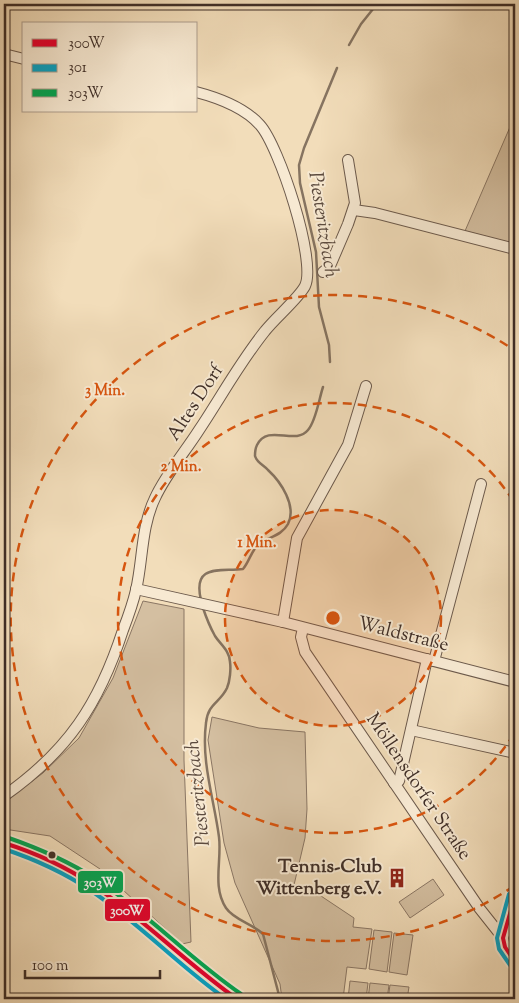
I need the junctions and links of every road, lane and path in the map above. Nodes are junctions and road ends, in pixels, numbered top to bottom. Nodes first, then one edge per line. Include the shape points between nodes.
1 (4, 54) edge
2 (22, 58) edge
3 (198, 93) edge
4 (348, 160) dead end
5 (354, 210) junction
6 (515, 249) edge
7 (323, 272) dead end
8 (366, 386) dead end
9 (481, 484) dead end
10 (136, 589) junction
11 (283, 622) junction
12 (303, 628) junction
13 (430, 660) junction
14 (515, 682) edge
15 (410, 730) junction
16 (515, 753) edge
17 (394, 783) junction
18 (4, 796) edge
19 (4, 844) edge
20 (515, 896) edge
21 (513, 912) edge
22 (503, 938) junction
23 (515, 962) edge
24 (222, 995) edge
25 (237, 999) edge

1 - 2 street
3 - 10 street, Altes Dorf via 242,111 258,123 269,139 297,218 307,279 303,290 276,317 250,351 155,497 146,528
4 - 5 street
5 - 6 street
5 - 7 street via 330,266
8 - 11 street via 348,445 297,538
9 - 13 street
10 - 11 street, Waldstraße
10 - 18 street, Altes Dorf via 112,664 80,723 46,763
11 - 12 street, Waldstraße
12 - 13 street, Waldstraße
12 - 17 street, Möllensdorfer Straße via 301,637 305,652
13 - 14 street, Waldstraße
13 - 15 street
15 - 16 street
15 - 17 street via 400,777
17 - 22 street, Möllensdorfer Straße
19 - 24 street via 51,862 94,886 130,913
20 - 21 street
21 - 22 street
22 - 23 street, Möllensdorfer Straße
24 - 25 street

